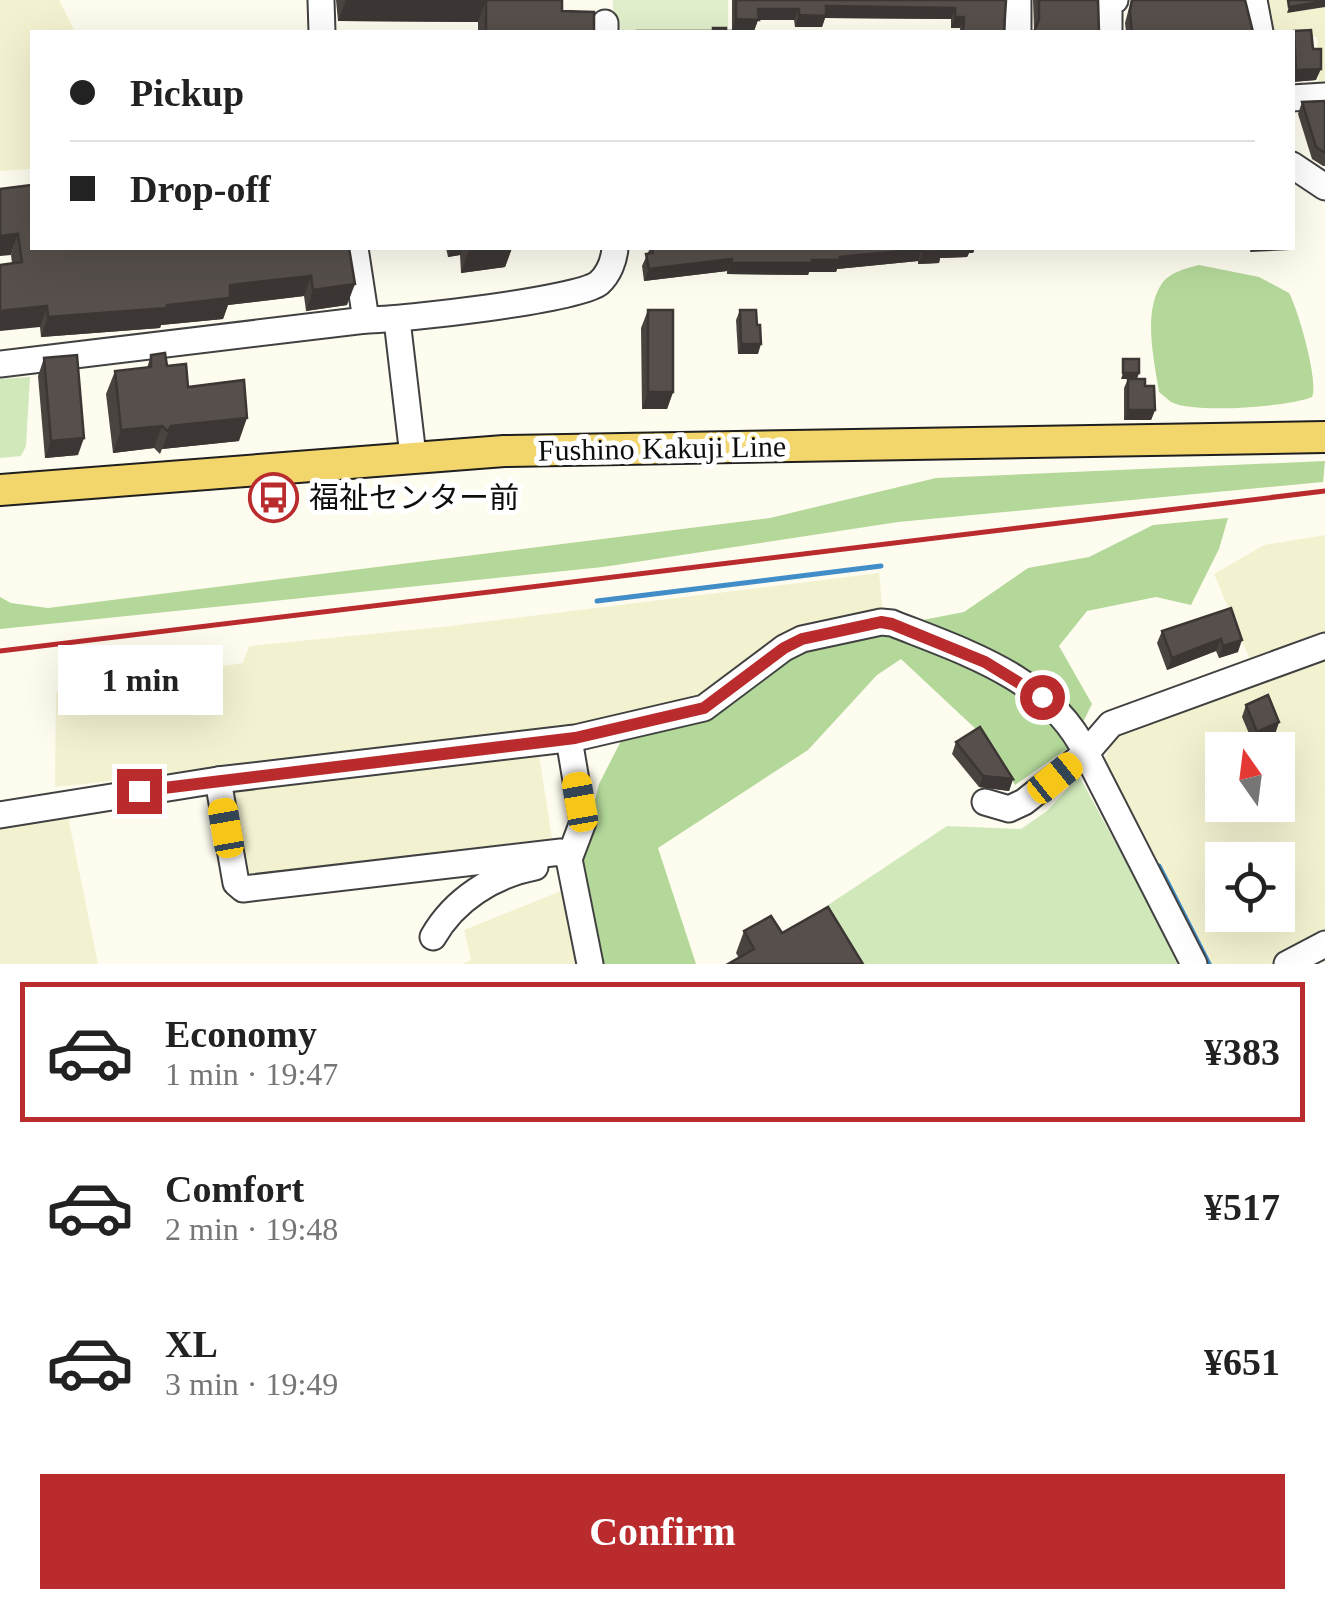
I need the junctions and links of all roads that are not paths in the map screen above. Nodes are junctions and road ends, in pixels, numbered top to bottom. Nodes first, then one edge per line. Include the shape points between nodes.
1 (321, 0) edge
2 (1018, 0) edge
3 (1115, 0) edge
4 (1254, 0) edge
5 (322, 30) edge
6 (1018, 30) edge
7 (1109, 30) edge
8 (1260, 30) edge
9 (1325, 96) edge
10 (1295, 98) edge
11 (1295, 167) edge
12 (1325, 187) edge
13 (355, 250) edge
14 (614, 250) edge
15 (366, 320) junction
16 (397, 320) junction
17 (0, 364) edge
18 (1325, 438) edge
19 (414, 456) junction
20 (0, 490) edge
21 (1325, 646) edge
22 (569, 739) junction
23 (1086, 753) junction
24 (218, 780) junction
25 (986, 802) dead end
26 (0, 816) edge
27 (569, 859) junction
28 (433, 938) dead end
29 (1325, 944) edge
30 (590, 964) edge
31 (1194, 964) edge
32 (1287, 964) edge

1 - 5 street
2 - 6 street
3 - 7 street
4 - 8 street
9 - 10 street
11 - 12 street
13 - 15 street
14 - 16 street via 608,272 586,290
15 - 16 street
15 - 17 street
16 - 19 street
18 - 19 main road, Fushino Kakuji Line
19 - 20 main road, Fushino Kakuji Line
21 - 23 street via 1111,724
22 - 23 street via 704,708 802,639 881,622 956,648 1023,683 1060,711
22 - 24 street
22 - 27 street via 582,822
23 - 25 street via 1024,802 1009,809
23 - 31 street
24 - 26 street
24 - 27 street via 236,883 243,890 561,852
27 - 28 street via 513,871 484,886 462,901
27 - 30 street
29 - 32 street

